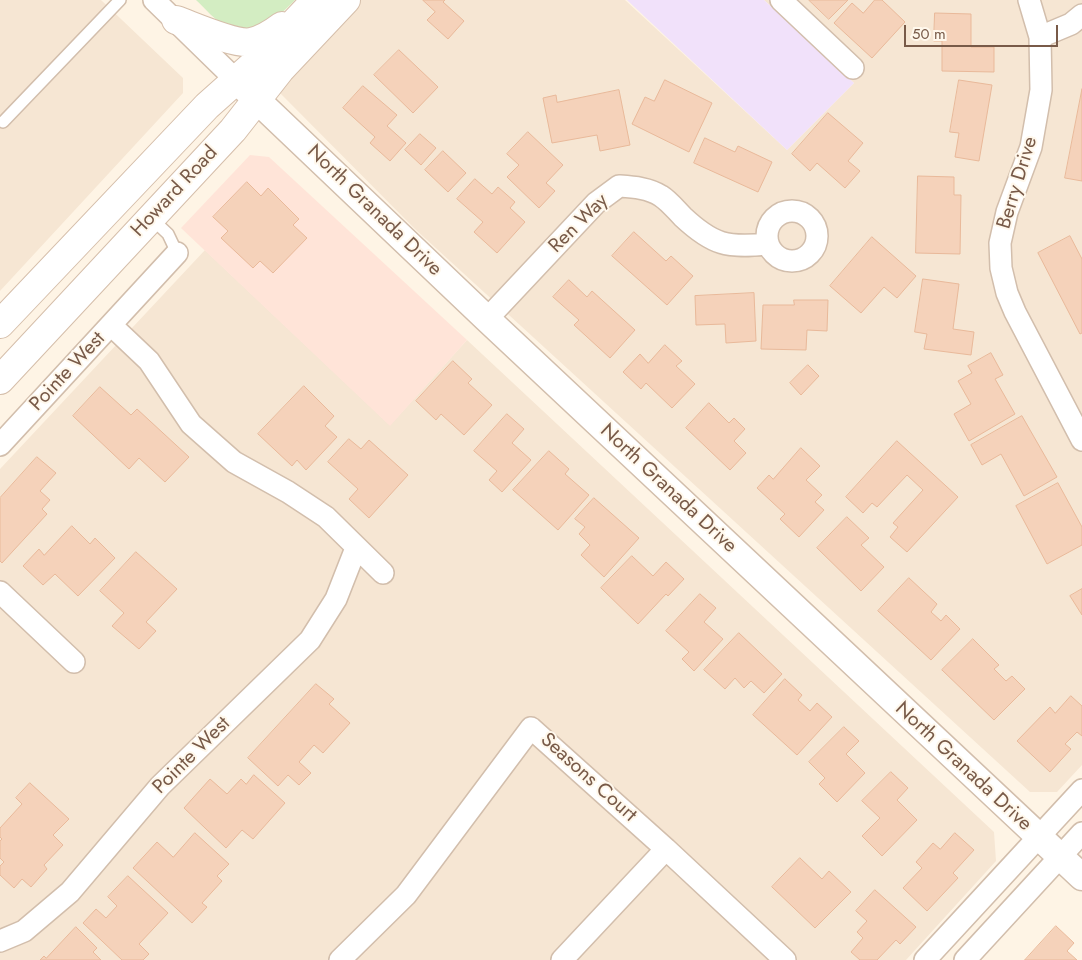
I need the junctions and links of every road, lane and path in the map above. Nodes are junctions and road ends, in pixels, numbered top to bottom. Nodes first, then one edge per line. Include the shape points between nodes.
1 (120, 0) edge
2 (154, 0) edge
3 (346, 0) edge
4 (781, 0) edge
5 (1029, 0) edge
6 (314, 2) edge
7 (1082, 15) edge
8 (176, 20) junction
9 (1040, 37) junction
10 (853, 68) dead end
11 (237, 81) junction
12 (257, 100) junction
13 (2, 122) dead end
14 (151, 218) junction
15 (767, 244) dead end
16 (177, 253) joint
17 (488, 319) junction
18 (0, 324) edge
19 (112, 325) junction
20 (0, 380) edge
21 (1075, 408) edge
22 (1082, 440) edge
23 (0, 445) edge
24 (356, 548) junction
25 (383, 573) dead end
26 (0, 592) edge
27 (74, 662) dead end
28 (1082, 790) edge
29 (1082, 833) edge
30 (1039, 838) junction
31 (666, 849) junction
32 (1060, 856) junction
33 (1082, 877) edge
34 (0, 941) edge
35 (340, 960) edge
36 (562, 960) edge
37 (785, 960) edge
38 (925, 960) edge
39 (965, 960) edge

1 - 13 lane
2 - 8 street
3 - 12 main road, Howard Road via 280,70
4 - 10 street
5 - 9 street, Berry Drive
6 - 8 main road via 273,32 251,42 233,42
6 - 11 main road, Howard Road
7 - 9 street via 1071,24
8 - 11 street
9 - 21 street, Berry Drive via 1041,90 1031,147 1007,212 1000,243 1001,268 1015,312
11 - 12 street, North Granada Drive
11 - 18 main road, Howard Road via 207,106
12 - 14 main road, Howard Road
12 - 17 street, North Granada Drive
14 - 16 lane via 168,234
14 - 20 main road, Howard Road
15 - 17 street, Ren Way via 736,246 719,242 701,234 660,196 640,188 619,186 596,203
16 - 19 street
17 - 30 street, North Granada Drive
19 - 23 street, Pointe West
19 - 24 street, Pointe West via 149,361 191,424 234,462 326,517
21 - 22 street, Berry Drive
24 - 25 street, Pointe West
24 - 34 street, Pointe West via 336,599 310,640 160,786 70,892 24,931
26 - 27 street
28 - 30 street
29 - 32 street
30 - 32 street, North Granada Drive
30 - 38 street
31 - 35 street, Seasons Court via 531,728 406,895
31 - 36 street
31 - 37 street
32 - 33 street, North Granada Drive
32 - 39 street

